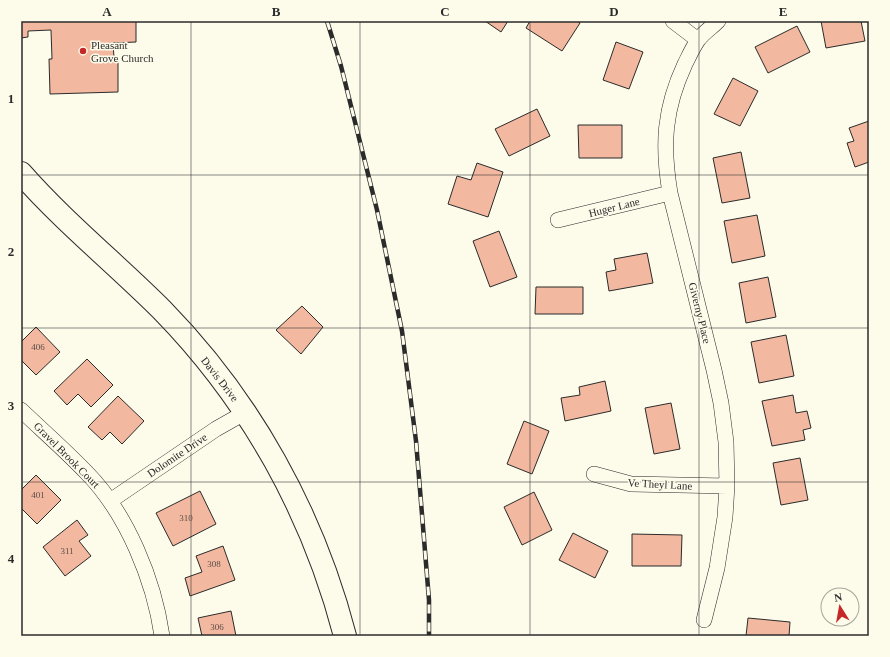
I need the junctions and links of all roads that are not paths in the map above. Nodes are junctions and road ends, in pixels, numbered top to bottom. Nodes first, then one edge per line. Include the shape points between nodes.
1 (673, 21) edge
2 (718, 21) edge
3 (698, 40) junction
4 (21, 173) edge
5 (670, 193) junction
6 (558, 220) dead end
7 (21, 410) edge
8 (246, 412) junction
9 (594, 474) dead end
10 (727, 486) junction
11 (110, 501) junction
12 (704, 620) dead end
13 (162, 636) edge
14 (345, 636) edge

1 - 3 street
2 - 3 street, Giverny Place
3 - 5 street, Giverny Place via 678,79 667,116 665,155
4 - 8 main road, Davis Drive via 168,316
5 - 6 street, Huger Lane
5 - 10 street, Giverny Place via 721,403 726,442
7 - 11 street, Gravel Brook Court via 88,473
8 - 11 street, Dolomite Drive via 216,428
8 - 14 main road, Davis Drive via 296,501 320,558
9 - 10 street, Ve Theyl Lane via 631,484
10 - 12 street, Giverny Place via 722,542
11 - 13 street, Gravel Brook Court via 148,576

